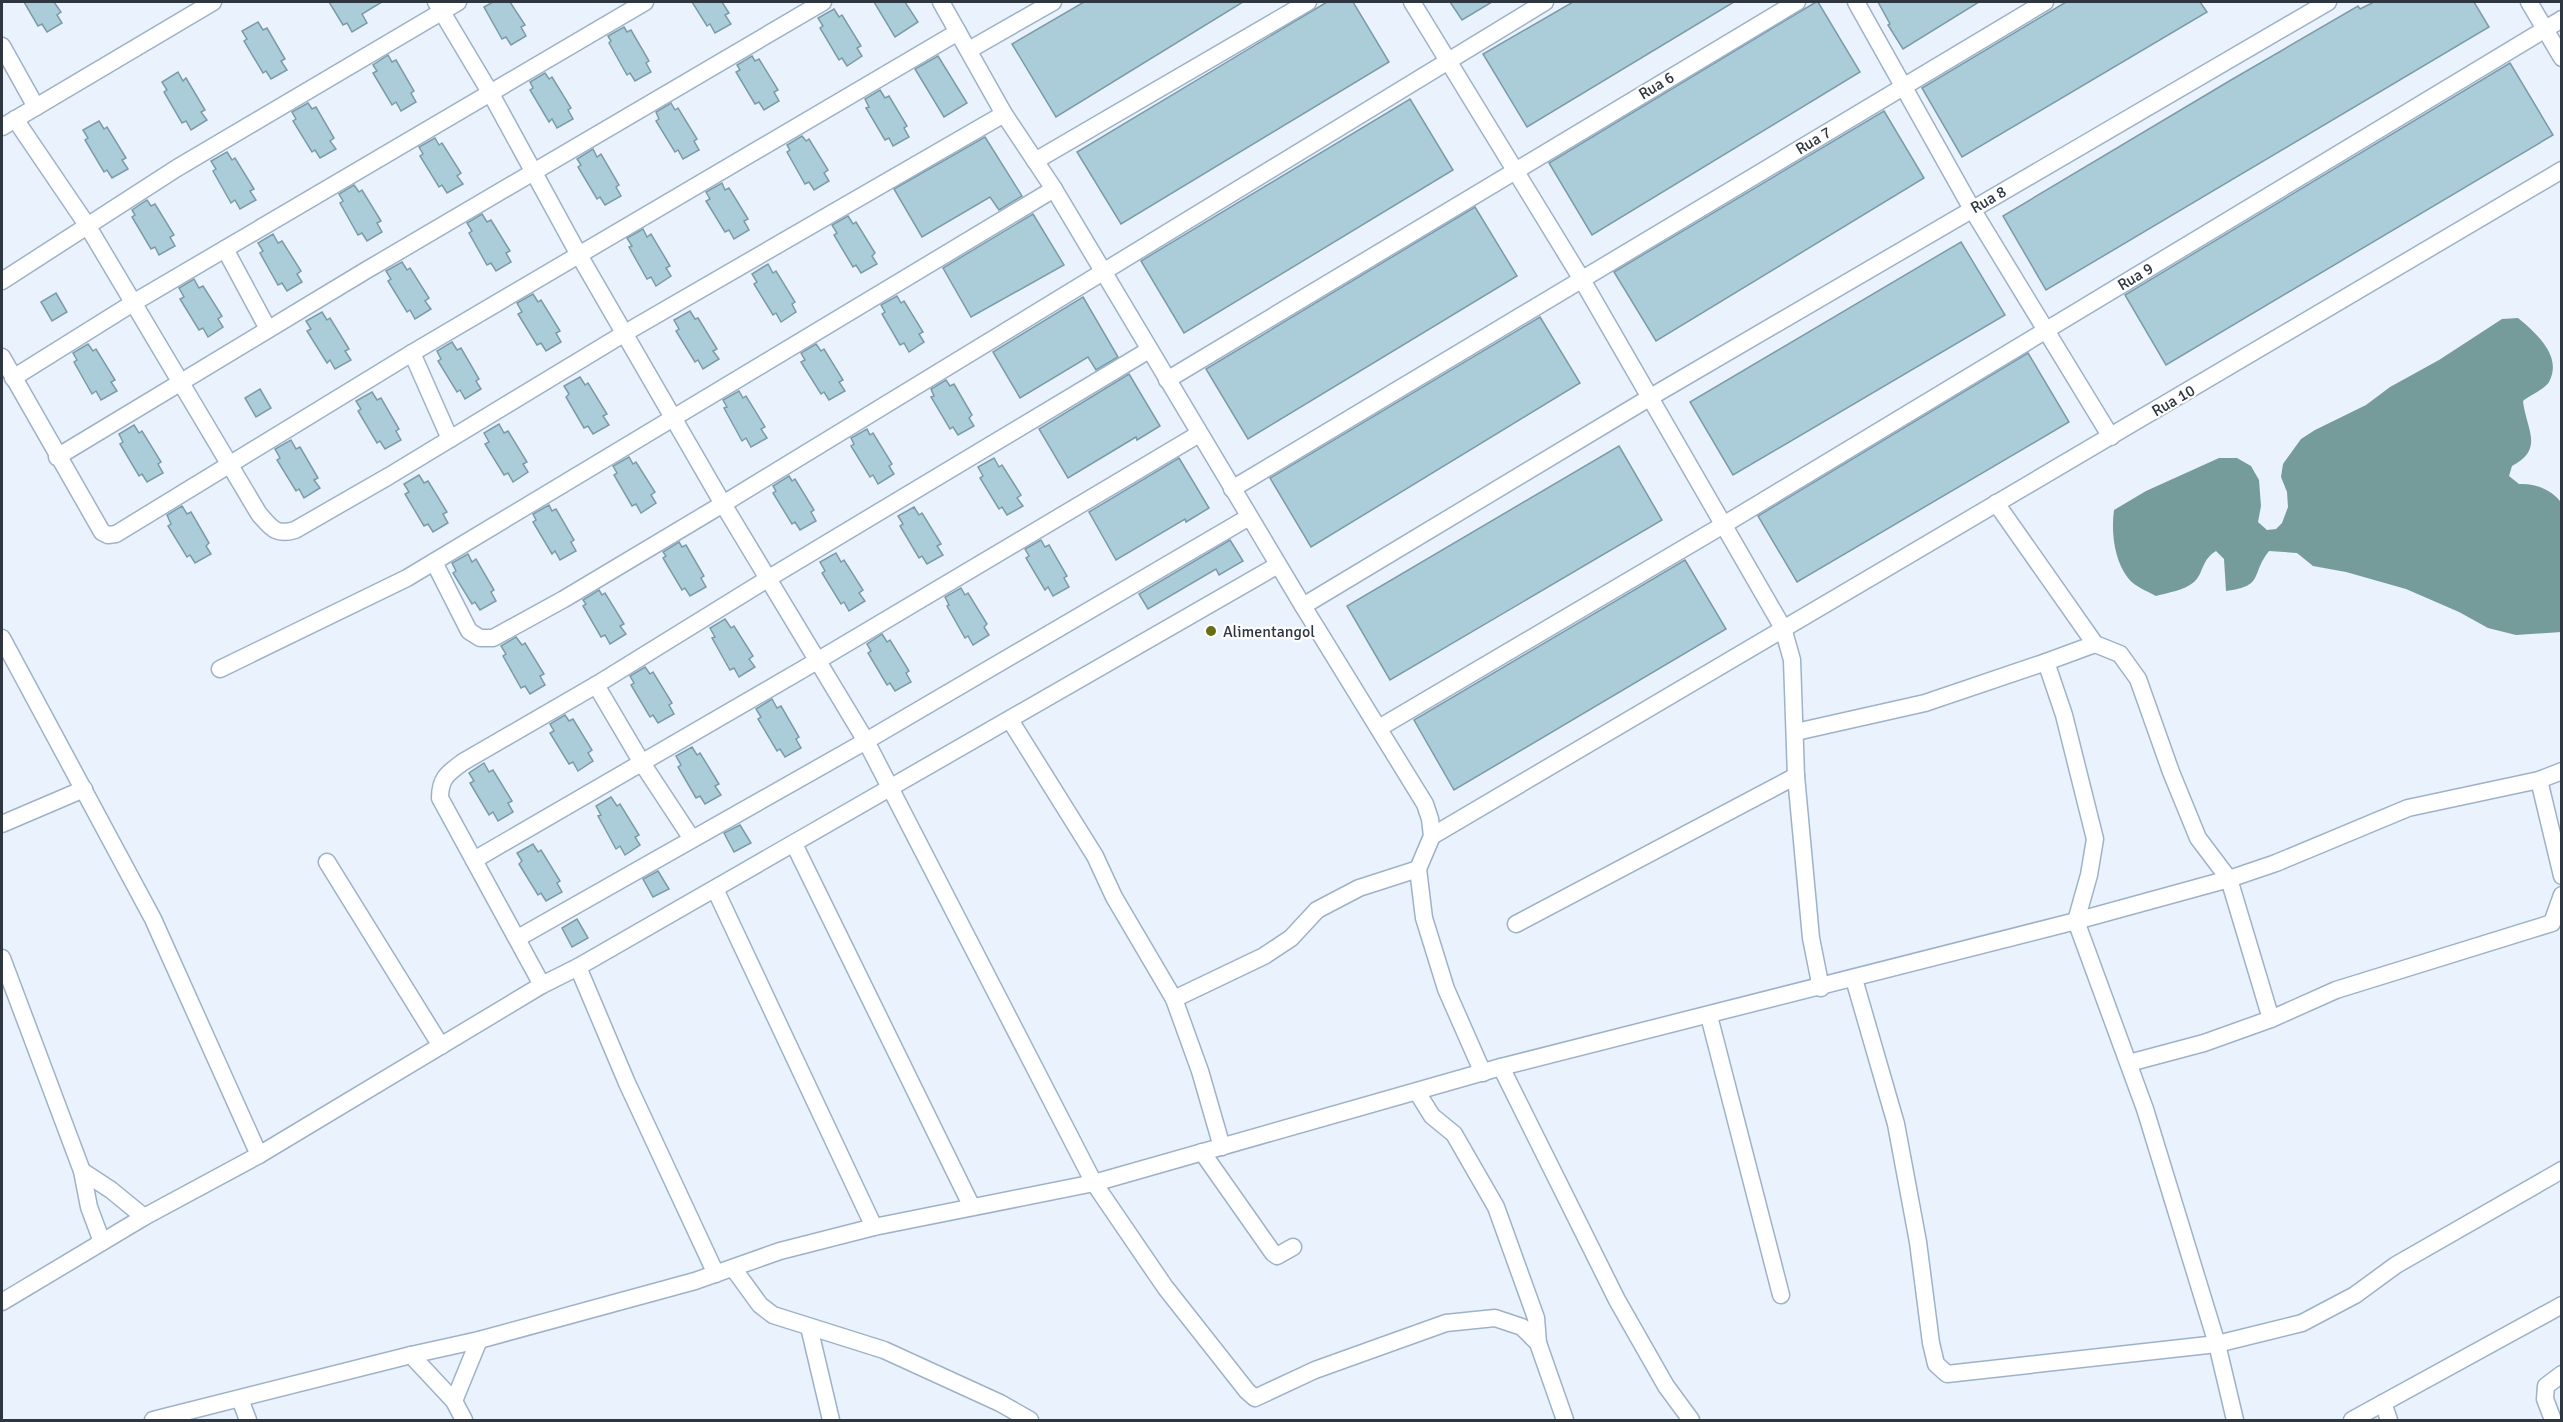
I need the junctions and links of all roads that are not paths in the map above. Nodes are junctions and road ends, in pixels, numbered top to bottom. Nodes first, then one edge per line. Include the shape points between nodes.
1 (213, 2) edge
2 (458, 2) edge
3 (645, 2) edge
4 (823, 2) edge
5 (941, 2) edge
6 (1053, 2) edge
7 (1308, 2) edge
8 (1412, 2) edge
9 (1545, 2) edge
10 (1797, 2) edge
11 (1856, 2) edge
12 (2044, 2) edge
13 (2328, 2) edge
14 (2529, 2) edge
15 (439, 6) edge
16 (2562, 19) edge
17 (2545, 29) junction
18 (958, 32) junction
19 (2, 46) edge
20 (969, 50) junction
21 (2562, 58) edge
22 (1448, 60) junction
23 (1904, 85) junction
24 (491, 94) junction
25 (36, 107) junction
26 (1004, 114) junction
27 (8, 123) edge
28 (1035, 161) junction
29 (1515, 169) junction
30 (2562, 170) edge
31 (534, 171) junction
32 (1054, 189) junction
33 (1972, 209) junction
34 (87, 225) junction
35 (225, 249) junction
36 (579, 255) junction
37 (1101, 272) junction
38 (1581, 278) junction
39 (2, 281) edge
40 (133, 303) junction
41 (268, 329) junction
42 (2045, 331) junction
43 (625, 333) junction
44 (1149, 350) junction
45 (412, 353) junction
46 (2, 357) edge
47 (14, 378) junction
48 (1167, 380) junction
49 (182, 382) junction
50 (1649, 398) junction
51 (673, 417) junction
52 (1199, 434) junction
53 (2111, 436) junction
54 (450, 438) junction
55 (57, 457) junction
56 (229, 466) junction
57 (1232, 489) junction
58 (1996, 503) junction
59 (723, 504) junction
60 (1249, 517) junction
61 (1725, 524) junction
62 (434, 562) junction
63 (1278, 565) junction
64 (769, 578) junction
65 (1303, 606) junction
66 (1783, 628) junction
67 (2, 638) edge
68 (2095, 644) junction
69 (817, 661) junction
70 (2046, 662) junction
71 (220, 669) dead end
72 (596, 686) junction
73 (1010, 720) junction
74 (1379, 728) junction
75 (1796, 732) junction
76 (866, 741) junction
77 (642, 763) junction
78 (2562, 771) edge
79 (1796, 776) junction
80 (2539, 780) junction
81 (890, 788) junction
82 (84, 789) junction
83 (2, 824) edge
84 (1432, 836) junction
85 (692, 839) junction
86 (794, 844) junction
87 (474, 860) junction
88 (327, 862) dead end
89 (1418, 868) junction
90 (2562, 876) edge
91 (2229, 879) junction
92 (715, 889) junction
93 (2562, 895) edge
94 (2076, 921) junction
95 (1516, 924) dead end
96 (518, 938) junction
97 (2, 958) edge
98 (578, 968) junction
99 (1854, 979) junction
100 (542, 985) junction
101 (1821, 988) junction
102 (1174, 999) junction
103 (1709, 1016) junction
104 (2271, 1019) junction
105 (441, 1046) junction
106 (2128, 1063) junction
107 (1501, 1067) junction
108 (1484, 1073) junction
109 (1417, 1092) junction
110 (1222, 1147) junction
111 (1202, 1152) junction
112 (259, 1155) junction
113 (2562, 1170) edge
114 (82, 1171) junction
115 (1094, 1183) junction
116 (972, 1207) junction
117 (144, 1217) junction
118 (874, 1227) junction
119 (102, 1242) junction
120 (1293, 1247) dead end
121 (734, 1268) junction
122 (716, 1274) junction
123 (1781, 1295) dead end
124 (2, 1298) edge
125 (2562, 1305) edge
126 (810, 1327) junction
127 (479, 1340) junction
128 (1538, 1343) junction
129 (2217, 1344) junction
130 (411, 1355) junction
131 (2562, 1374) edge
132 (240, 1399) junction
133 (454, 1401) junction
134 (2384, 1403) junction
135 (153, 1420) edge
136 (248, 1420) edge
137 (464, 1420) edge
138 (831, 1420) edge
139 (1030, 1420) edge
140 (1565, 1420) edge
141 (1691, 1420) edge
142 (2235, 1420) edge
143 (2352, 1420) edge
144 (2389, 1420) edge
145 (2553, 1420) edge

1 - 25 street
2 - 15 street
3 - 24 street
4 - 31 street
5 - 18 street
6 - 20 street
7 - 28 street
8 - 22 street
9 - 22 street
10 - 29 street, Rua 6
11 - 23 street
12 - 23 street, Rua 7
13 - 33 street, Rua 8
14 - 17 street
15 - 24 street
15 - 34 street
16 - 17 street, Rua 9
17 - 21 street
17 - 42 street, Rua 9
18 - 20 street
18 - 36 street
19 - 25 street
20 - 26 street
22 - 29 street
22 - 37 street
23 - 33 street
23 - 38 street, Rua 7
24 - 31 street
24 - 35 street
25 - 27 street
26 - 28 street
26 - 43 street
27 - 34 street
28 - 32 street
29 - 38 street
29 - 48 street, Rua 6
30 - 53 street, Rua 10
31 - 36 street
31 - 41 street
32 - 37 street
32 - 51 street
33 - 42 street
33 - 50 street, Rua 8
34 - 39 street
34 - 40 street
35 - 40 street
35 - 41 street
36 - 43 street
36 - 45 street
37 - 44 street
37 - 59 street
38 - 50 street
38 - 57 street, Rua 7
40 - 47 street
40 - 49 street
41 - 49 street
42 - 53 street
42 - 61 street, Rua 9
43 - 51 street
43 - 54 street
44 - 48 street
44 - 64 street
45 - 54 street
45 - 56 street
46 - 47 street
47 - 55 street
48 - 52 street
49 - 55 street
49 - 56 street
50 - 61 street
50 - 65 street, Rua 8
51 - 59 street
51 - 62 street
52 - 57 street
52 - 69 street
53 - 58 street, Rua 10
54 - 56 street via 284,533 275,531 259,513
55 - 56 street via 102,532 108,535 116,534
57 - 60 street
58 - 66 street, Rua 10
58 - 68 street
59 - 62 street via 493,638 480,638 469,631
59 - 64 street
60 - 63 street
60 - 76 street
61 - 66 street
61 - 74 street, Rua 9
62 - 71 street
63 - 65 street
63 - 73 street
64 - 69 street
64 - 72 street
65 - 74 street
66 - 75 street via 1792,660
66 - 84 street, Rua 10
67 - 82 street
68 - 70 street
68 - 91 street via 2120,654 2138,679 2198,838
69 - 76 street
69 - 77 street
70 - 75 street via 1925,703
70 - 94 street via 2064,715 2095,839
72 - 77 street
72 - 87 street via 444,776 440,798
73 - 81 street
73 - 102 street via 1095,856 1114,897
74 - 84 street via 1425,804
75 - 79 street
76 - 81 street
76 - 85 street
77 - 85 street
77 - 87 street
78 - 80 street
79 - 95 street
79 - 101 street via 1811,938
80 - 90 street
80 - 91 street via 2408,808 2289,859
81 - 86 street
81 - 115 street
82 - 83 street
82 - 112 street via 153,919
84 - 89 street
85 - 96 street
86 - 92 street
86 - 116 street
87 - 96 street
88 - 105 street
89 - 102 street via 1359,888 1317,910 1291,938 1264,956
89 - 108 street via 1432,946
91 - 94 street
91 - 104 street
92 - 98 street
92 - 118 street
93 - 104 street via 2552,923 2336,990
94 - 99 street
94 - 106 street
96 - 100 street
97 - 114 street
98 - 100 street
98 - 122 street
99 - 101 street
99 - 129 street via 1896,1124 1936,1364 1947,1374
100 - 105 street
101 - 103 street
102 - 110 street
103 - 107 street
103 - 123 street
104 - 106 street via 2204,1043
105 - 112 street
106 - 129 street
107 - 108 street
107 - 141 street via 1617,1300 1666,1386
108 - 109 street
109 - 110 street
109 - 128 street via 1432,1116 1454,1134 1496,1207 1536,1318
110 - 111 street
111 - 115 street
111 - 120 street via 1273,1253 1277,1256
112 - 117 street
113 - 129 street via 2302,1323
114 - 117 street
114 - 119 street via 89,1207
115 - 116 street
115 - 128 street via 1165,1287 1255,1398 1315,1370 1446,1323 1495,1318 1522,1327
116 - 118 street
117 - 119 street
118 - 121 street via 764,1255
119 - 124 street
121 - 122 street
121 - 126 street via 760,1305 773,1315
122 - 127 street
125 - 134 street
126 - 138 street
126 - 139 street via 884,1350
127 - 130 street
127 - 133 street
128 - 140 street
129 - 142 street
130 - 132 street
130 - 133 street
131 - 145 street via 2546,1386 2545,1399
132 - 135 street
132 - 136 street
133 - 137 street
134 - 143 street
134 - 144 street

